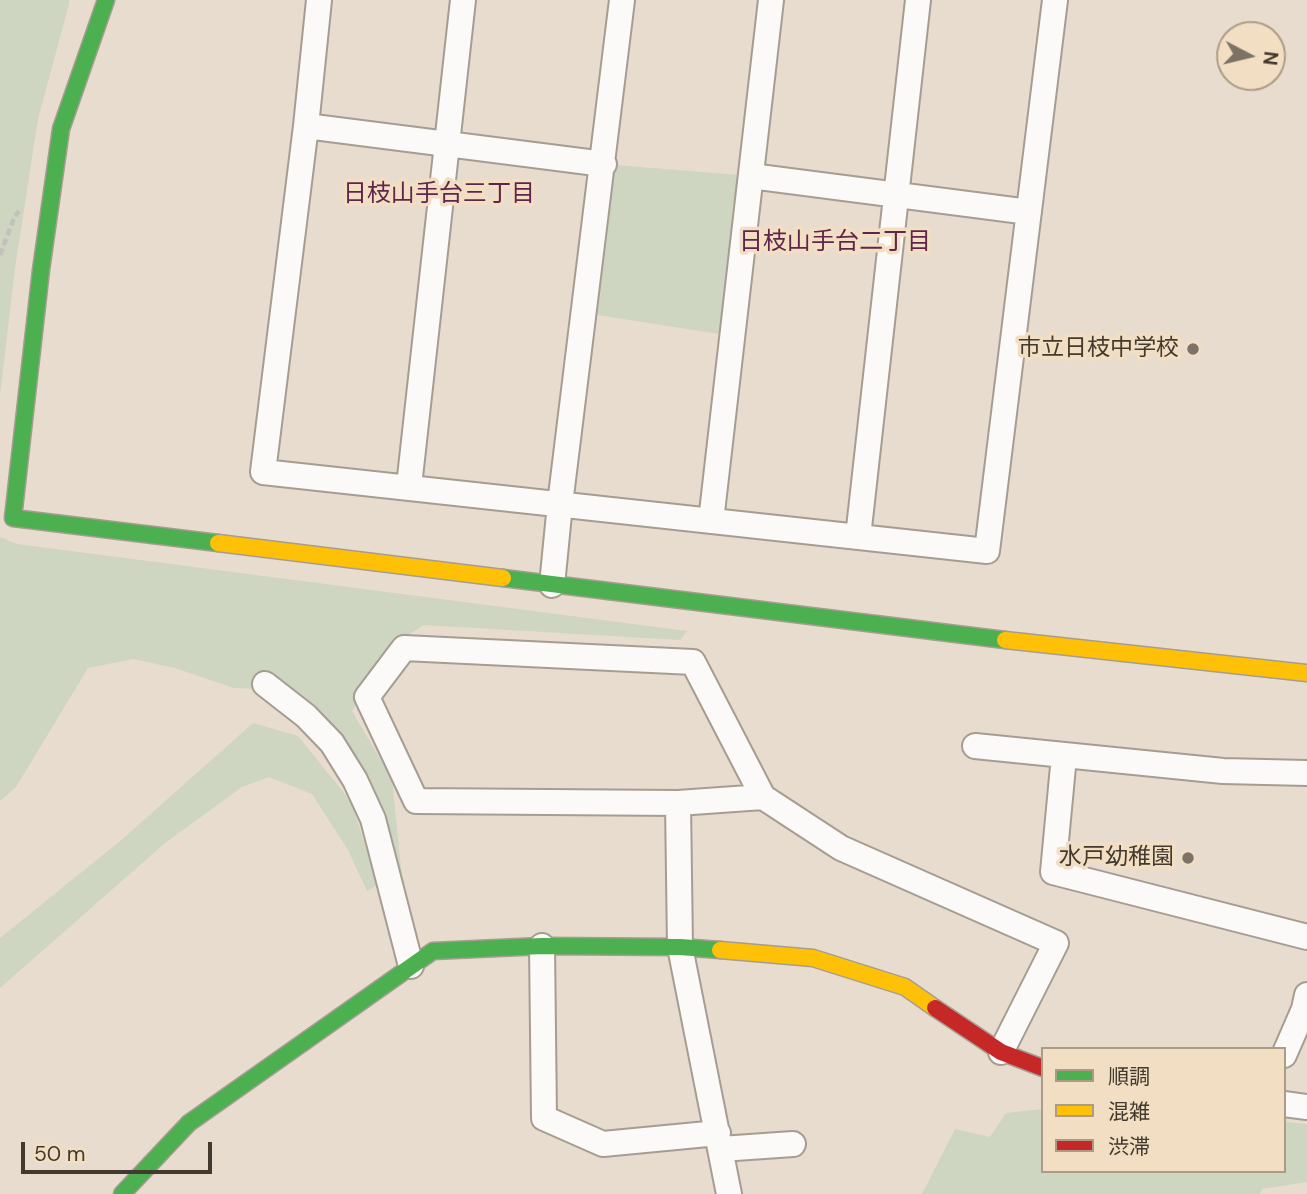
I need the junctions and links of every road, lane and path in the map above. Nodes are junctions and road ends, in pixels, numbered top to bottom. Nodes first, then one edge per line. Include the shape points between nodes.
1 (106, 0) edge
2 (319, 0) edge
3 (463, 0) edge
4 (622, 0) edge
5 (771, 0) edge
6 (918, 0) edge
7 (1055, 0) edge
8 (306, 126) junction
9 (447, 144) junction
10 (604, 164) junction
11 (751, 176) junction
12 (896, 195) junction
13 (1029, 212) junction
14 (409, 486) junction
15 (560, 504) junction
16 (711, 521) junction
17 (858, 537) junction
18 (552, 585) junction
19 (1307, 673) edge
20 (265, 684) dead end
21 (975, 746) dead end
22 (1064, 756) junction
23 (1307, 773) edge
24 (763, 797) junction
25 (678, 803) junction
26 (1307, 937) edge
27 (542, 946) junction
28 (680, 947) junction
29 (411, 966) junction
30 (1307, 995) edge
31 (1286, 1050) edge
32 (1001, 1052) junction
33 (1041, 1067) edge
34 (1286, 1104) edge
35 (1307, 1107) edge
36 (719, 1141) junction
37 (793, 1144) dead end
38 (122, 1194) edge
39 (729, 1194) edge

1 - 18 street via 61,129 13,518
2 - 8 street
3 - 9 street
4 - 10 street
5 - 11 street
6 - 12 street
7 - 13 street
8 - 9 street
8 - 14 street via 263,471
9 - 10 street
9 - 14 street
10 - 15 street
11 - 12 street
11 - 16 street
12 - 13 street
12 - 17 street
13 - 17 street via 987,551
14 - 15 street
15 - 16 street
15 - 18 street
16 - 17 street
18 - 19 street
20 - 29 street via 306,716 355,780 373,819
21 - 22 street
22 - 23 street via 1223,771
22 - 26 street via 1054,872
24 - 25 street
24 - 25 street via 693,662 404,648 367,697 416,801
24 - 32 street via 841,848 1056,943
25 - 28 street
27 - 28 street
27 - 29 street via 433,951
27 - 36 street via 544,1118 603,1144
28 - 32 street via 813,958 905,987
28 - 36 street
29 - 38 street via 189,1123
30 - 31 street
32 - 33 street
34 - 35 street
36 - 37 street
36 - 39 street

